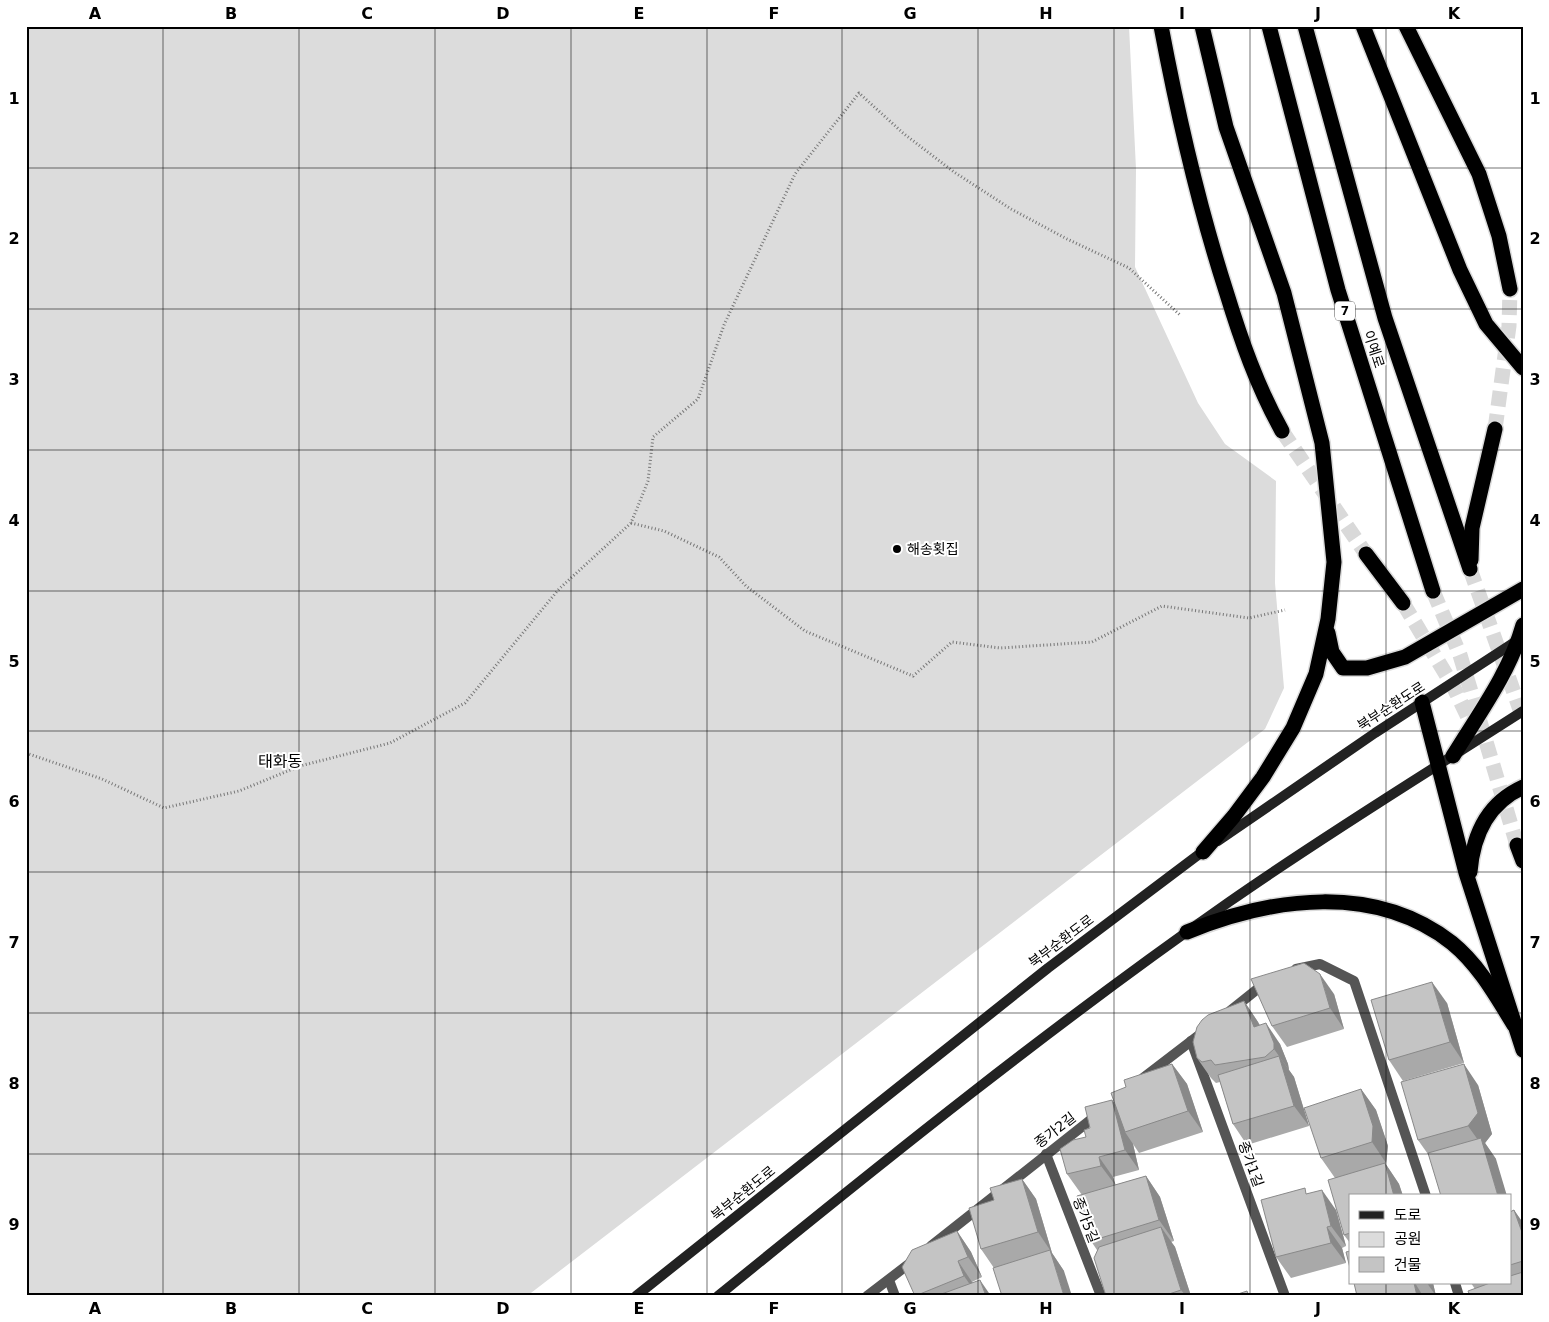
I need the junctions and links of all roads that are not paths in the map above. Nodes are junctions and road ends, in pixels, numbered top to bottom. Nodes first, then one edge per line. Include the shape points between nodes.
1 (1160, 26) edge
2 (1202, 26) edge
3 (1269, 26) edge
4 (1305, 26) edge
5 (1363, 26) edge
6 (1406, 26) edge
7 (1510, 289) tunnel mouth
8 (1523, 368) edge
9 (1495, 429) tunnel mouth
10 (1282, 431) tunnel mouth
11 (1366, 554) tunnel mouth
12 (1523, 589) edge
13 (1433, 591) tunnel mouth
14 (1403, 603) tunnel mouth
15 (1327, 627) junction
16 (1521, 634) edge
17 (1422, 702) junction
18 (1523, 711) edge
19 (1453, 756) junction
20 (1438, 765) junction
21 (1523, 787) edge
22 (1517, 845) tunnel mouth
23 (1203, 852) junction
24 (1523, 861) edge
25 (1471, 886) junction
26 (1188, 932) junction
27 (1286, 971) edge
28 (1270, 979) edge
29 (1514, 1025) junction
30 (1191, 1041) junction
31 (1523, 1050) edge
32 (1137, 1083) edge
33 (1107, 1107) edge
34 (1046, 1154) junction
35 (1425, 1194) edge
36 (889, 1280) junction
37 (1455, 1284) edge
38 (636, 1296) edge
39 (718, 1296) edge
40 (867, 1296) edge
41 (895, 1296) edge
42 (1101, 1296) edge
43 (1285, 1296) edge
44 (1459, 1296) edge

1 - 10 highway via 1181,130 1210,243 1260,388
2 - 15 highway via 1226,127 1284,293 1322,444 1334,562
3 - 13 highway, 이예로 / 7 via 1338,290
4 - 9 highway, 이예로 via 1385,318 1470,568 1472,528
5 - 8 highway via 1460,270 1486,324
6 - 7 highway via 1479,174 1499,236
11 - 14 highway
12 - 15 highway via 1405,657 1367,668 1342,668 1332,652
15 - 23 highway via 1316,674 1292,728 1263,777
16 - 17 main road, 북부순환도로
16 - 19 highway via 1492,692
17 - 20 highway
17 - 23 main road, 북부순환도로
18 - 19 main road
19 - 20 main road
20 - 25 highway
20 - 26 main road via 1231,900
21 - 25 highway via 1494,805 1482,827 1473,850
22 - 24 highway
23 - 38 main road, 북부순환도로 via 977,1024
25 - 29 highway
26 - 29 highway via 1222,918 1300,902 1342,901 1378,907 1415,919 1453,944 1484,977
26 - 39 main road via 1078,1011 899,1149
27 - 35 street via 1320,964 1354,981
28 - 30 street
29 - 31 highway
30 - 32 street
30 - 43 street, 종가1길
33 - 34 street, 종가2길
34 - 36 street, 종가2길
34 - 42 street, 종가5길
36 - 40 street, 종가2길
36 - 41 street
37 - 44 street

